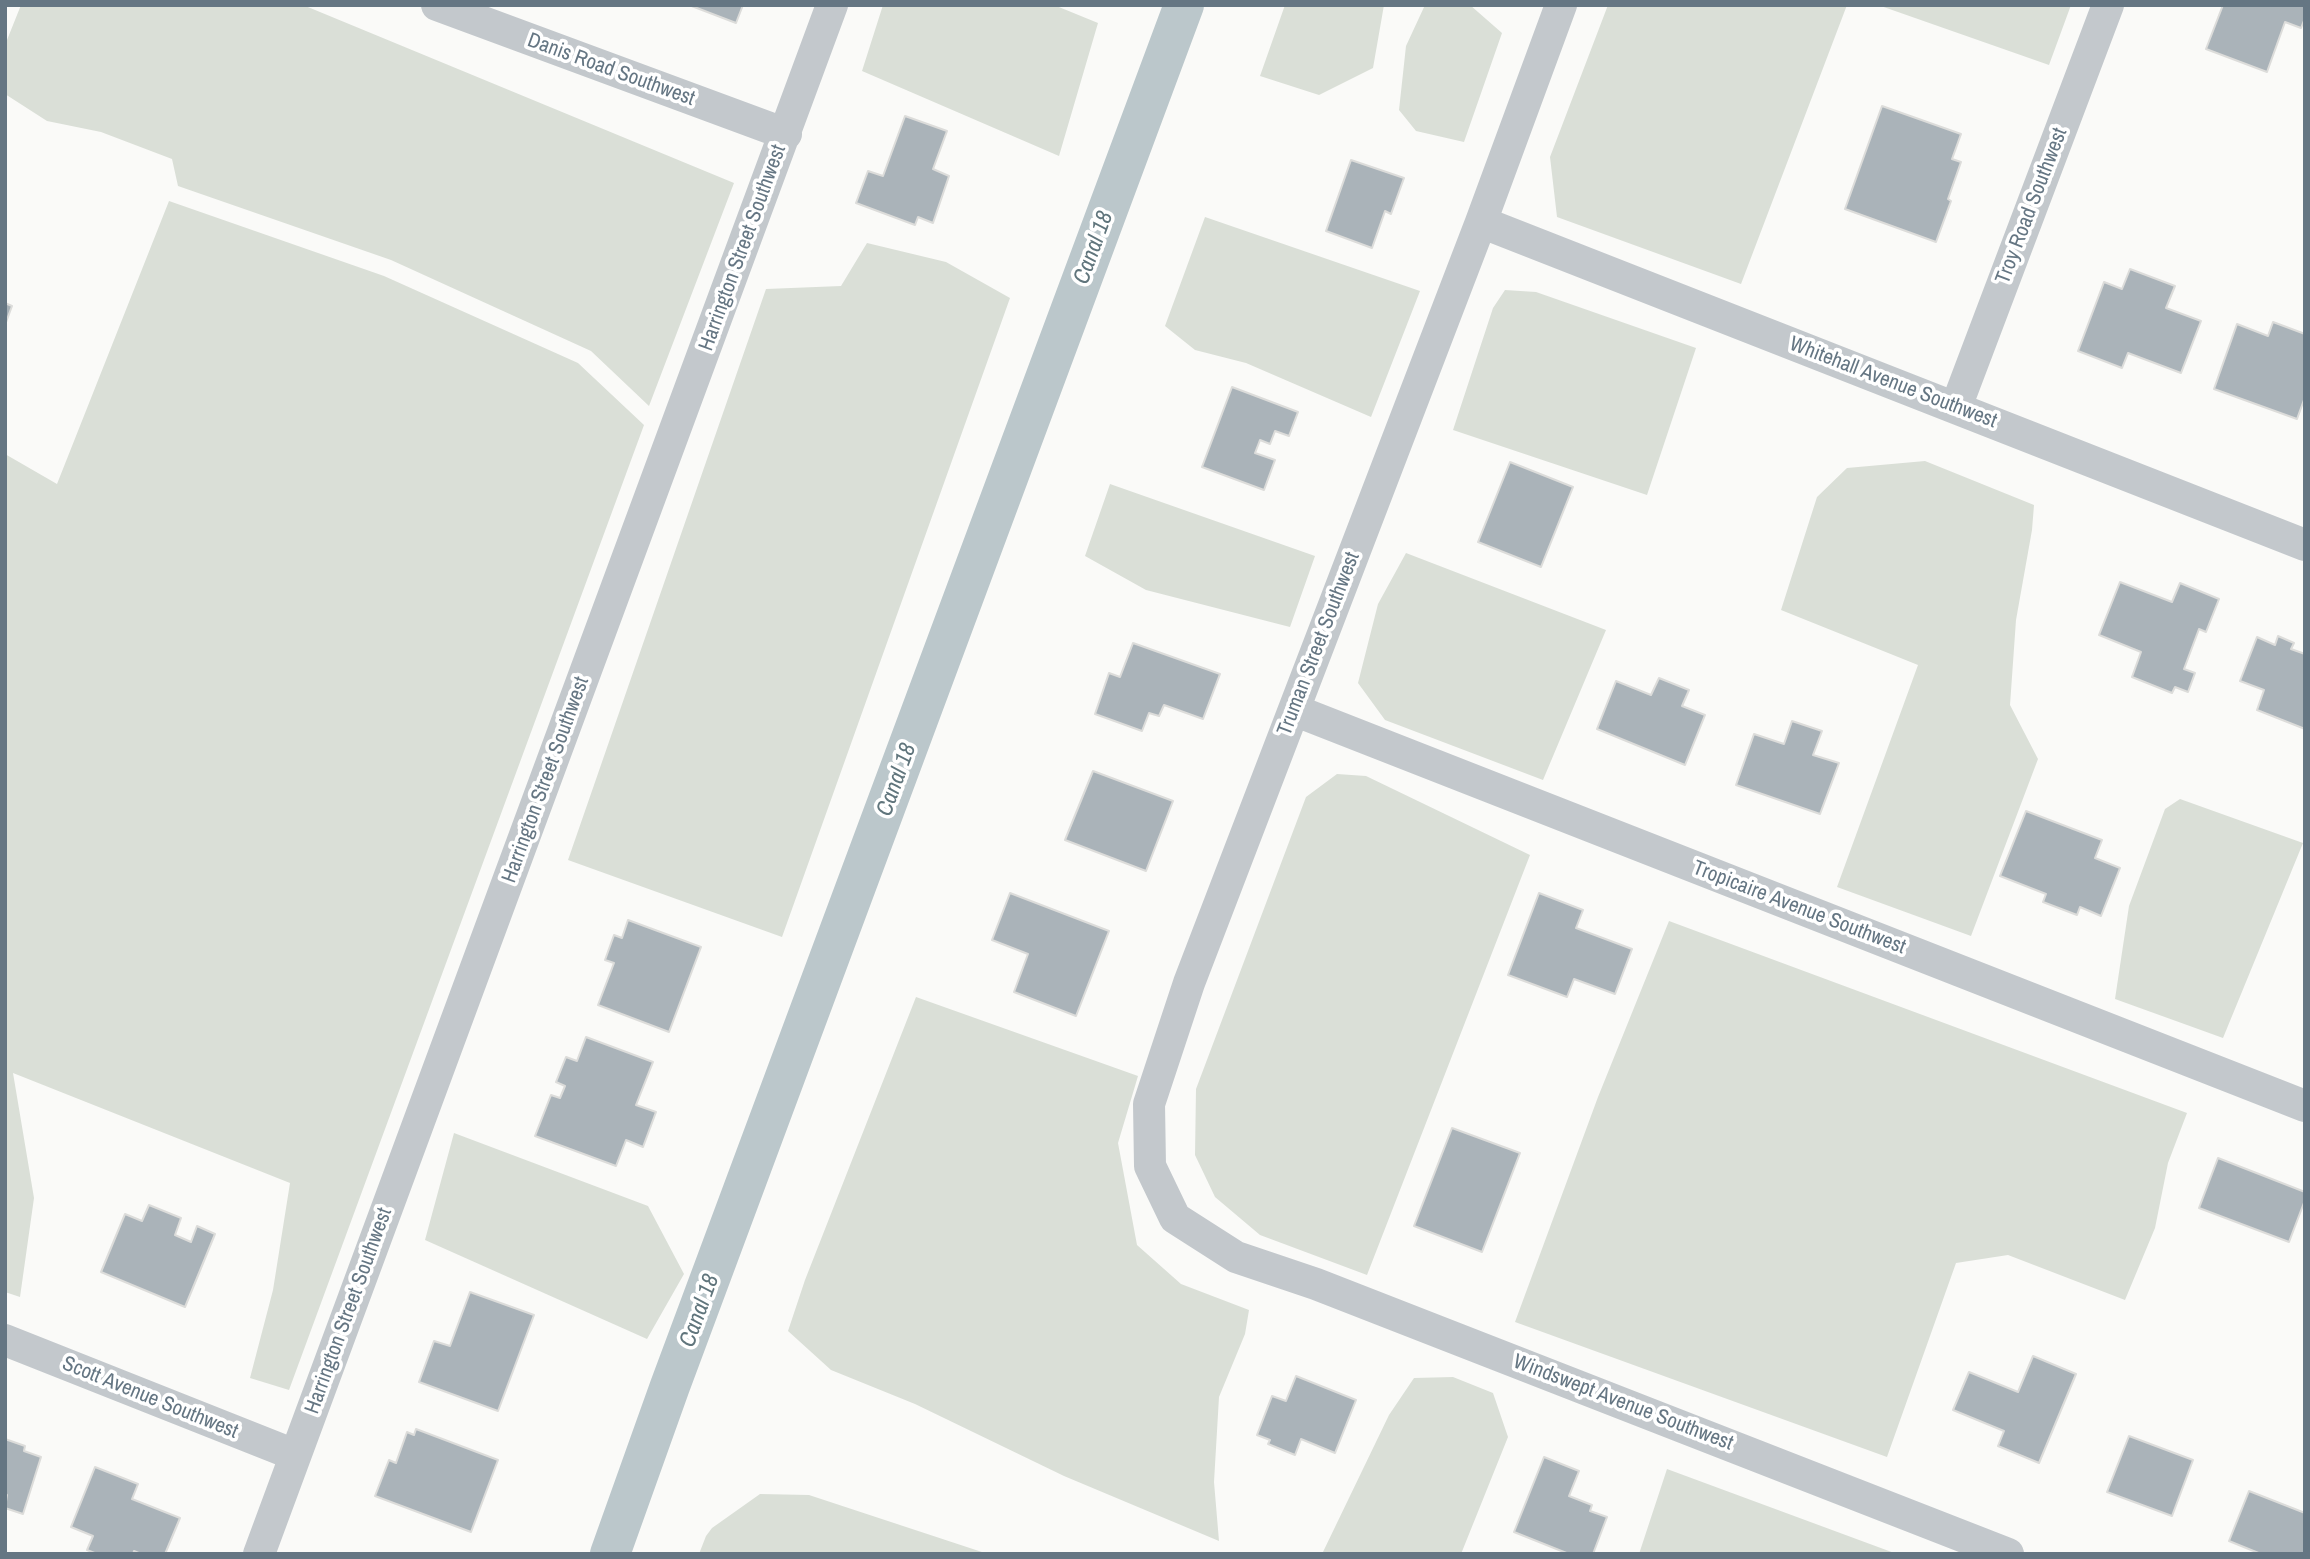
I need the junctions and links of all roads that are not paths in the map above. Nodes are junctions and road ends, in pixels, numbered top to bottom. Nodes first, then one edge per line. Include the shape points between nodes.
1 (437, 5) edge
2 (832, 5) edge
3 (1561, 5) edge
4 (2108, 5) edge
5 (786, 134) junction
6 (1481, 222) junction
7 (1956, 407) junction
8 (2305, 545) edge
9 (1294, 710) junction
10 (2305, 1106) edge
11 (1236, 1258) joint
12 (5, 1340) edge
13 (295, 1455) junction
14 (259, 1554) edge
15 (2008, 1554) edge

1 - 5 street, Danis Road Southwest
2 - 5 street, Harrington Street Southwest
3 - 6 street, Truman Street Southwest
4 - 7 street, Troy Road Southwest
5 - 13 street, Harrington Street Southwest
6 - 7 street, Whitehall Avenue Southwest
6 - 9 street, Truman Street Southwest
7 - 8 street, Whitehall Avenue Southwest
9 - 10 street, Tropicaire Avenue Southwest
9 - 11 street, Truman Street Southwest via 1189,983 1149,1104 1150,1167 1175,1218
11 - 15 street, Windswept Avenue Southwest via 1316,1283
12 - 13 street, Scott Avenue Southwest
13 - 14 street, Harrington Street Southwest

